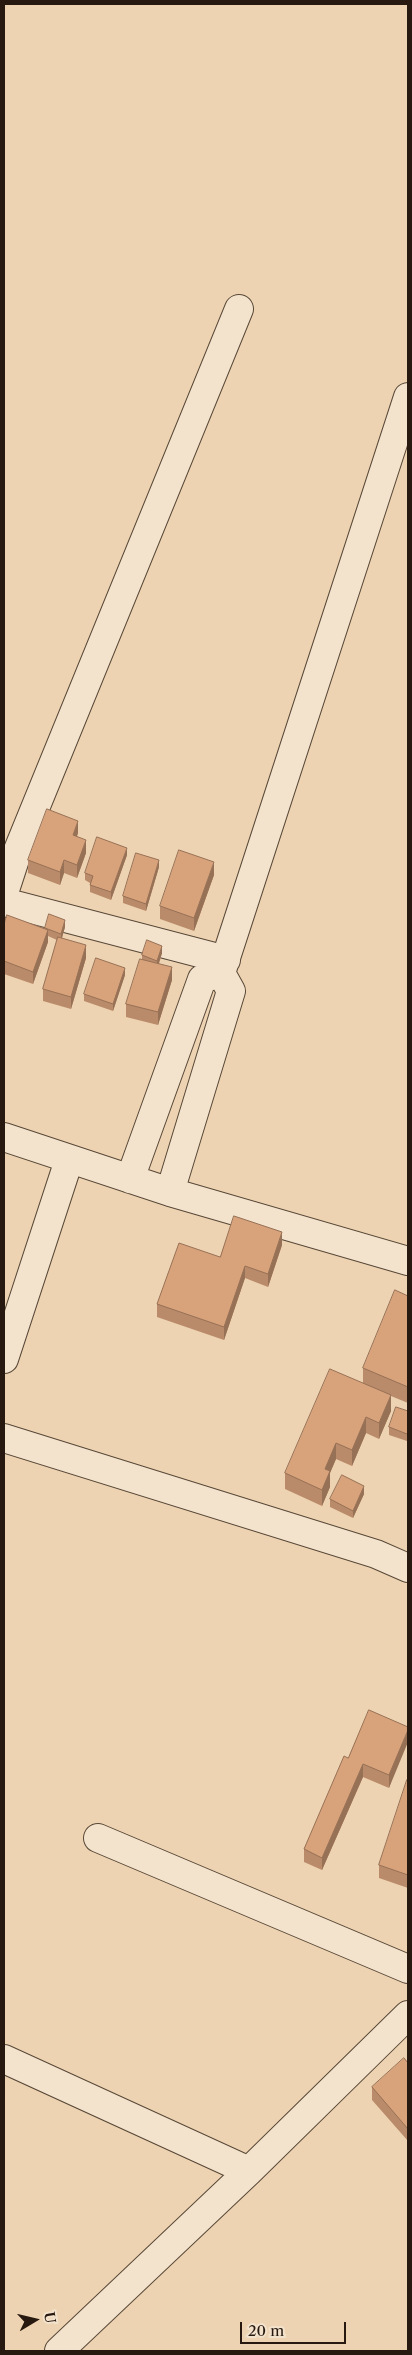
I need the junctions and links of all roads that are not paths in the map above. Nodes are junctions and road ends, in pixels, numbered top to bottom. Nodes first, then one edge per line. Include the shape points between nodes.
1 (239, 309) dead end
2 (408, 397) edge
3 (11, 848) edge
4 (4, 893) edge
5 (4, 902) edge
6 (224, 966) junction
7 (4, 1137) edge
8 (69, 1160) junction
9 (130, 1179) junction
10 (170, 1192) junction
11 (408, 1261) edge
12 (4, 1359) edge
13 (4, 1438) edge
14 (408, 1568) edge
15 (98, 1838) dead end
16 (408, 1969) edge
17 (408, 2015) edge
18 (4, 2059) edge
19 (249, 2171) junction
20 (59, 2351) edge

1 - 3 street
2 - 6 street
3 - 4 street
5 - 6 street
6 - 9 street via 202,979
6 - 10 street via 231,991
7 - 8 street
8 - 9 street
8 - 12 street
9 - 10 street
10 - 11 street
13 - 14 street via 376,1554
15 - 16 street
17 - 19 street
18 - 19 street
19 - 20 street

